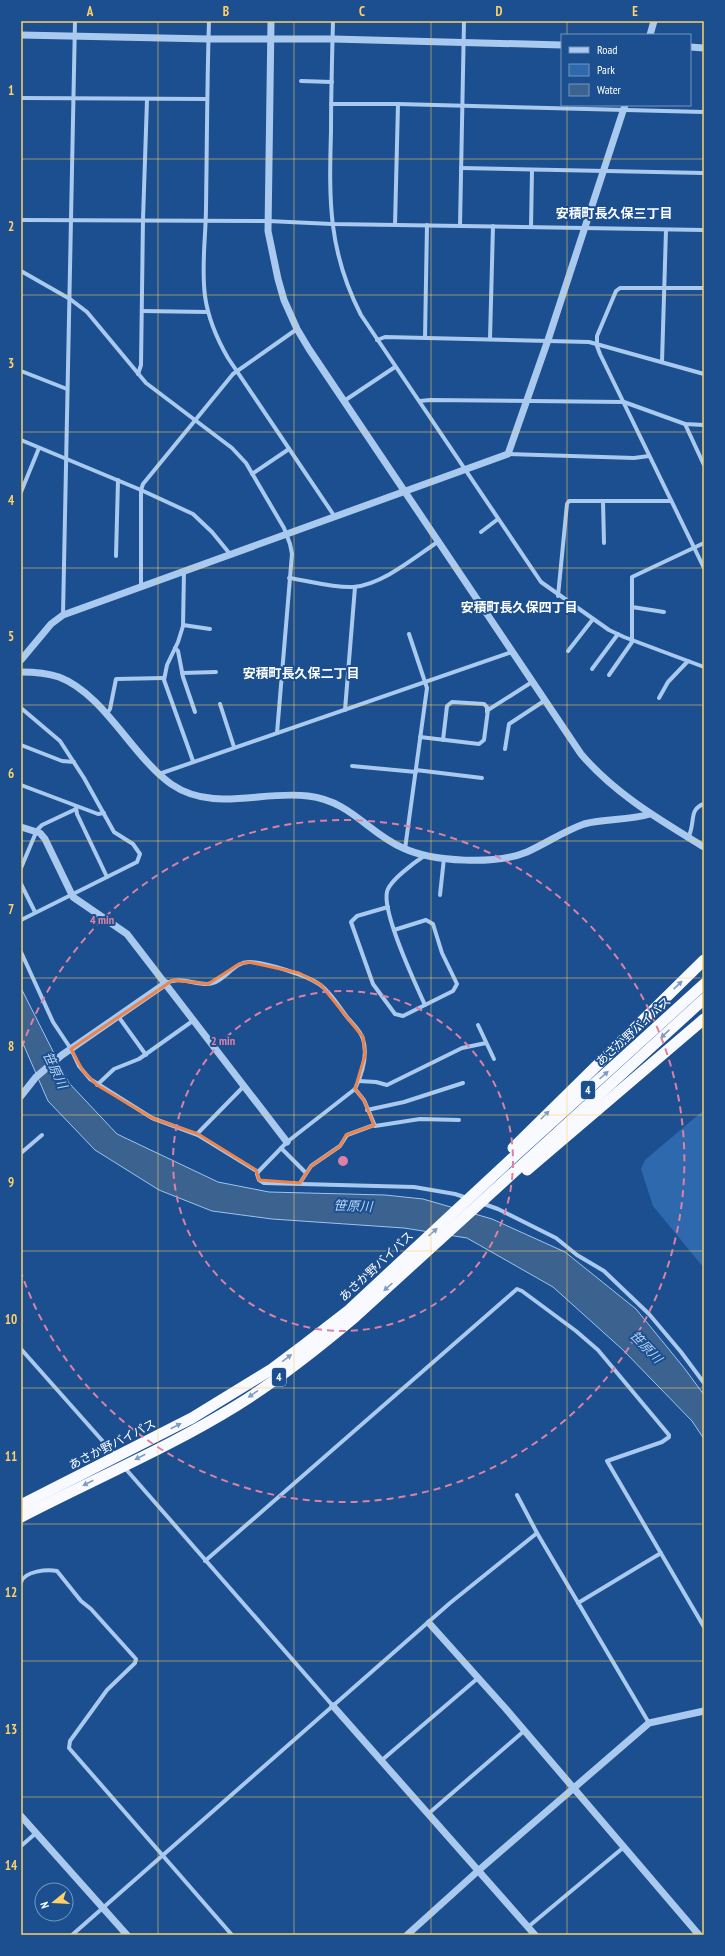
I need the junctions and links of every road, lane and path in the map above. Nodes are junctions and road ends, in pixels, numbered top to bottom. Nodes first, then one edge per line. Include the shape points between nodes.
1 (75, 21) edge
2 (209, 21) edge
3 (271, 21) edge
4 (333, 21) edge
5 (464, 21) edge
6 (654, 21) edge
7 (650, 34) edge
8 (21, 35) edge
9 (75, 36) junction
10 (209, 39) junction
11 (270, 39) junction
12 (333, 39) junction
13 (463, 44) junction
14 (561, 45) edge
15 (691, 47) edge
16 (704, 48) edge
17 (301, 82) dead end
18 (332, 82) junction
19 (21, 98) edge
20 (207, 99) junction
21 (74, 100) junction
22 (147, 100) junction
23 (331, 104) junction
24 (398, 104) junction
25 (462, 105) junction
26 (624, 107) edge
27 (704, 112) edge
28 (461, 168) junction
29 (532, 170) junction
30 (604, 172) junction
31 (704, 173) edge
32 (72, 219) junction
33 (143, 219) junction
34 (21, 220) edge
35 (206, 221) junction
36 (268, 221) junction
37 (332, 224) junction
38 (395, 225) junction
39 (427, 225) junction
40 (460, 226) junction
41 (493, 226) junction
42 (531, 227) junction
43 (584, 228) junction
44 (666, 230) junction
45 (704, 230) edge
46 (21, 271) edge
47 (665, 287) junction
48 (704, 288) edge
49 (70, 299) junction
50 (142, 311) junction
51 (208, 312) junction
52 (297, 329) junction
53 (425, 338) junction
54 (490, 339) junction
55 (377, 340) junction
56 (548, 340) junction
57 (597, 343) junction
58 (662, 362) junction
59 (395, 366) junction
60 (21, 371) edge
61 (237, 371) junction
62 (138, 374) junction
63 (704, 374) edge
64 (67, 389) junction
65 (526, 400) junction
66 (344, 401) junction
67 (420, 401) junction
68 (624, 402) junction
69 (195, 420) junction
70 (685, 424) junction
71 (704, 425) edge
72 (21, 440) edge
73 (39, 448) junction
74 (289, 449) junction
75 (508, 454) junction
76 (650, 456) junction
77 (66, 459) junction
78 (704, 465) edge
79 (466, 469) junction
80 (252, 474) junction
81 (118, 480) junction
82 (141, 490) junction
83 (405, 491) junction
84 (21, 492) edge
85 (603, 501) junction
86 (671, 501) junction
87 (335, 517) junction
88 (498, 519) junction
89 (481, 532) dead end
90 (287, 534) junction
91 (439, 541) junction
92 (604, 543) dead end
93 (704, 543) edge
94 (694, 548) junction
95 (230, 554) junction
96 (116, 556) dead end
97 (704, 568) edge
98 (184, 571) junction
99 (289, 578) junction
100 (140, 586) junction
101 (355, 587) junction
102 (558, 596) junction
103 (632, 607) junction
104 (664, 612) dead end
105 (63, 615) junction
106 (593, 619) junction
107 (183, 625) junction
108 (210, 629) dead end
109 (409, 634) dead end
110 (618, 634) junction
111 (633, 640) junction
112 (175, 648) junction
113 (568, 651) dead end
114 (512, 652) junction
115 (21, 660) edge
116 (688, 661) junction
117 (592, 668) dead end
118 (704, 668) edge
119 (21, 672) edge
120 (216, 672) dead end
121 (182, 673) junction
122 (609, 675) dead end
123 (164, 678) junction
124 (425, 681) junction
125 (532, 682) junction
126 (658, 698) dead end
127 (544, 700) junction
128 (220, 704) dead end
129 (22, 708) edge
130 (345, 710) junction
131 (195, 712) dead end
132 (487, 712) junction
133 (21, 715) edge
134 (106, 715) junction
135 (277, 733) junction
136 (420, 737) junction
137 (443, 740) junction
138 (21, 745) edge
139 (234, 747) junction
140 (505, 749) dead end
141 (193, 761) junction
142 (74, 762) junction
143 (352, 766) dead end
144 (416, 771) junction
145 (159, 774) junction
146 (482, 778) dead end
147 (21, 785) edge
148 (704, 804) edge
149 (76, 807) junction
150 (104, 813) junction
151 (650, 814) junction
152 (21, 827) edge
153 (35, 832) junction
154 (688, 838) junction
155 (704, 847) edge
156 (406, 850) junction
157 (425, 856) junction
158 (444, 858) junction
159 (21, 868) edge
160 (108, 877) junction
161 (21, 884) edge
162 (72, 895) junction
163 (440, 895) dead end
164 (388, 907) junction
165 (35, 912) junction
166 (21, 920) edge
167 (394, 930) junction
168 (21, 952) edge
169 (704, 960) edge
170 (166, 983) junction
171 (704, 984) edge
172 (704, 998) edge
173 (425, 1005) junction
174 (118, 1016) junction
175 (704, 1019) edge
176 (194, 1020) junction
177 (478, 1025) dead end
178 (486, 1043) junction
179 (71, 1049) junction
180 (146, 1054) junction
181 (494, 1059) dead end
182 (359, 1081) junction
183 (463, 1083) dead end
184 (96, 1085) junction
185 (244, 1086) junction
186 (355, 1089) junction
187 (21, 1096) edge
188 (367, 1110) junction
189 (459, 1120) dead end
190 (374, 1125) junction
191 (42, 1134) dead end
192 (197, 1134) junction
193 (287, 1142) junction
194 (281, 1148) junction
195 (21, 1153) edge
196 (258, 1172) junction
197 (306, 1173) junction
198 (300, 1183) junction
199 (472, 1196) junction
200 (487, 1201) junction
201 (21, 1349) edge
202 (704, 1383) edge
203 (120, 1461) junction
204 (517, 1495) dead end
205 (21, 1505) edge
206 (21, 1517) edge
207 (537, 1533) junction
208 (661, 1553) junction
209 (205, 1561) junction
210 (21, 1582) edge
211 (578, 1603) junction
212 (429, 1623) junction
213 (704, 1627) edge
214 (478, 1678) junction
215 (333, 1706) junction
216 (704, 1711) edge
217 (649, 1723) junction
218 (524, 1731) junction
219 (382, 1760) junction
220 (572, 1788) junction
221 (428, 1814) junction
222 (21, 1816) edge
223 (36, 1833) junction
224 (21, 1846) edge
225 (624, 1847) junction
226 (163, 1856) junction
227 (479, 1870) junction
228 (102, 1908) junction
229 (528, 1927) junction
230 (72, 1935) edge
231 (127, 1935) edge
232 (232, 1935) edge
233 (407, 1935) edge
234 (535, 1935) edge
235 (699, 1935) edge

1 - 9 street
2 - 10 street
3 - 11 street
4 - 12 street
5 - 13 street
6 - 7 street
8 - 9 street
9 - 10 street
9 - 21 street
10 - 11 street
10 - 20 street
11 - 12 street
11 - 36 street
12 - 13 street
12 - 18 street
13 - 14 street
13 - 25 street
15 - 16 street
17 - 18 street
18 - 23 street
19 - 21 street
20 - 22 street
20 - 35 street
21 - 22 street
21 - 32 street
22 - 33 street
23 - 24 street
23 - 37 street
24 - 25 street
24 - 38 street
25 - 26 street
25 - 28 street
26 - 27 street
26 - 30 street
28 - 29 street
28 - 40 street
29 - 30 street
29 - 42 street
30 - 31 street
30 - 43 street
32 - 33 street
32 - 34 street
32 - 49 street
33 - 35 street
33 - 50 street
35 - 36 street
35 - 51 street via 204,286
36 - 37 street
36 - 52 street via 278,279
37 - 38 street
37 - 55 street via 336,248 348,287 361,315
38 - 39 street
39 - 40 street
39 - 53 street
40 - 41 street
41 - 42 street
41 - 54 street
42 - 43 street
43 - 44 street
43 - 56 street
44 - 45 street
44 - 47 street
46 - 49 street
47 - 48 street
47 - 57 street via 618,289 598,334
47 - 58 street
49 - 62 street via 94,318
49 - 64 street
50 - 51 street
50 - 62 street via 141,365
51 - 61 street via 218,340
52 - 61 street
52 - 66 street
53 - 54 street
53 - 55 street via 385,337
54 - 56 street
55 - 59 street
56 - 57 street
56 - 65 street
57 - 58 street
57 - 68 street
58 - 63 street
59 - 66 street
59 - 67 street
60 - 64 street
61 - 69 street
61 - 74 street
62 - 69 street
64 - 77 street
65 - 67 street
65 - 68 street
65 - 75 street
66 - 83 street
67 - 79 street
68 - 70 street
68 - 76 street
69 - 80 street via 232,448
69 - 82 street
70 - 71 street
70 - 78 street
72 - 73 street
73 - 77 street
73 - 84 street
74 - 80 street
74 - 87 street
75 - 76 street via 634,458
75 - 79 street
76 - 86 street
77 - 81 street
77 - 105 street
79 - 83 street
79 - 88 street
80 - 90 street
81 - 82 street
81 - 96 street
82 - 95 street via 193,514
82 - 100 street
83 - 87 street
83 - 91 street
85 - 86 street
85 - 92 street
85 - 102 street via 572,500 567,504
86 - 94 street
87 - 90 street
88 - 89 street
88 - 102 street via 537,578
90 - 95 street
90 - 99 street via 292,550
91 - 101 street via 381,578
91 - 114 street
93 - 94 street
94 - 97 street
94 - 103 street via 632,577
95 - 98 street
98 - 100 street
98 - 107 street
99 - 101 street
99 - 135 street
100 - 105 street
101 - 130 street
102 - 106 street
103 - 104 street
103 - 111 street
105 - 115 street via 51,624
106 - 110 street
106 - 113 street
107 - 108 street
107 - 112 street
109 - 124 street
110 - 111 street
110 - 117 street
111 - 116 street
111 - 122 street
112 - 121 street via 178,651
112 - 123 street
114 - 124 street
114 - 125 street
116 - 118 street
116 - 126 street via 668,682
119 - 134 street via 64,679 83,692
120 - 121 street
121 - 131 street
123 - 134 street via 116,679 110,709
123 - 141 street
124 - 130 street
124 - 136 street via 427,688
125 - 127 street
125 - 132 street
127 - 140 street via 509,724
127 - 151 street via 574,745 597,772
128 - 139 street
129 - 133 street
129 - 142 street via 60,741
130 - 135 street
132 - 137 street via 484,740 479,744
132 - 137 street via 484,704 452,702 447,706
134 - 145 street
135 - 139 street
136 - 137 street
136 - 144 street
138 - 142 street
139 - 141 street
141 - 145 street
142 - 150 street
143 - 144 street
144 - 146 street
144 - 156 street
145 - 156 street via 177,788 210,799 300,795 324,800 351,812
147 - 149 street
148 - 154 street via 697,806 693,811 693,826
149 - 150 street via 98,814
149 - 153 street via 42,825
149 - 160 street
150 - 160 street via 114,832 133,844 140,854 137,862
151 - 154 street
151 - 158 street via 585,824 527,852 512,856 495,859
152 - 153 street
153 - 159 street
153 - 162 street via 40,833 45,839
154 - 155 street
156 - 157 street
157 - 158 street
157 - 164 street via 417,860 388,887
158 - 163 street
160 - 162 street
161 - 165 street
162 - 165 street
162 - 170 street via 81,904 126,934
164 - 167 street
164 - 173 street via 357,916 352,920 372,984 397,1016
165 - 166 street
167 - 173 street
167 - 173 street via 426,920 434,925 442,953 456,984 453,991
168 - 179 street via 53,1022
199 -> 169 highway via 513,1148
170 - 174 street
170 - 176 street
170 - 182 street via 182,980 208,984 240,964 250,962 299,973 321,985 363,1037 365,1055
199 -> 171 highway, あさか野バイパス / 4
172 -> 200 highway, あさか野バイパス / 4
174 - 179 street
174 - 180 street
175 - 200 highway
176 - 180 street
176 - 185 street
177 - 178 street
178 - 181 street
178 - 182 street via 462,1048 387,1085
179 - 184 street via 83,1071
179 - 187 street via 36,1077
180 - 184 street via 134,1062 114,1069
182 - 186 street
183 - 188 street via 404,1102
184 - 192 street via 129,1102 152,1118
185 - 192 street
185 - 193 street
186 - 188 street via 362,1096
186 - 193 street
188 - 190 street
189 - 190 street via 420,1119
190 - 197 street via 347,1135 340,1146 312,1164
191 - 195 street
192 - 196 street
193 - 194 street
194 - 196 street
194 - 197 street
196 - 198 street via 257,1177 264,1183
197 - 198 street
198 - 202 street via 414,1187 455,1194 498,1209 556,1238 604,1271 658,1325
203 -> 199 highway, あさか野バイパス / 4 via 272,1369 349,1310
200 -> 203 highway, あさか野バイパス / 4 via 355,1318 277,1379 196,1429
201 - 203 street
203 - 205 highway, あさか野バイパス / 4
203 -> 206 highway, あさか野バイパス / 4
203 - 209 street
204 - 207 street
207 - 211 street
207 - 212 street
208 - 209 street via 607,1460 662,1442 669,1437 668,1435 598,1350 522,1290 517,1289
208 - 211 street
208 - 213 street
209 - 215 street
210 - 226 street via 26,1575 32,1573 57,1571 136,1659 135,1663 107,1690 68,1745 70,1751
211 - 217 street
212 - 214 street
212 - 215 street
214 - 218 street
214 - 219 street
215 - 219 street
215 - 226 street
216 - 217 street
217 - 220 street
218 - 220 street
218 - 221 street
219 - 221 street
220 - 225 street
220 - 227 street
221 - 227 street
222 - 223 street
223 - 224 street
223 - 228 street
225 - 229 street
225 - 235 street
226 - 228 street
226 - 232 street
227 - 229 street
227 - 233 street
228 - 230 street
228 - 231 street
229 - 234 street

